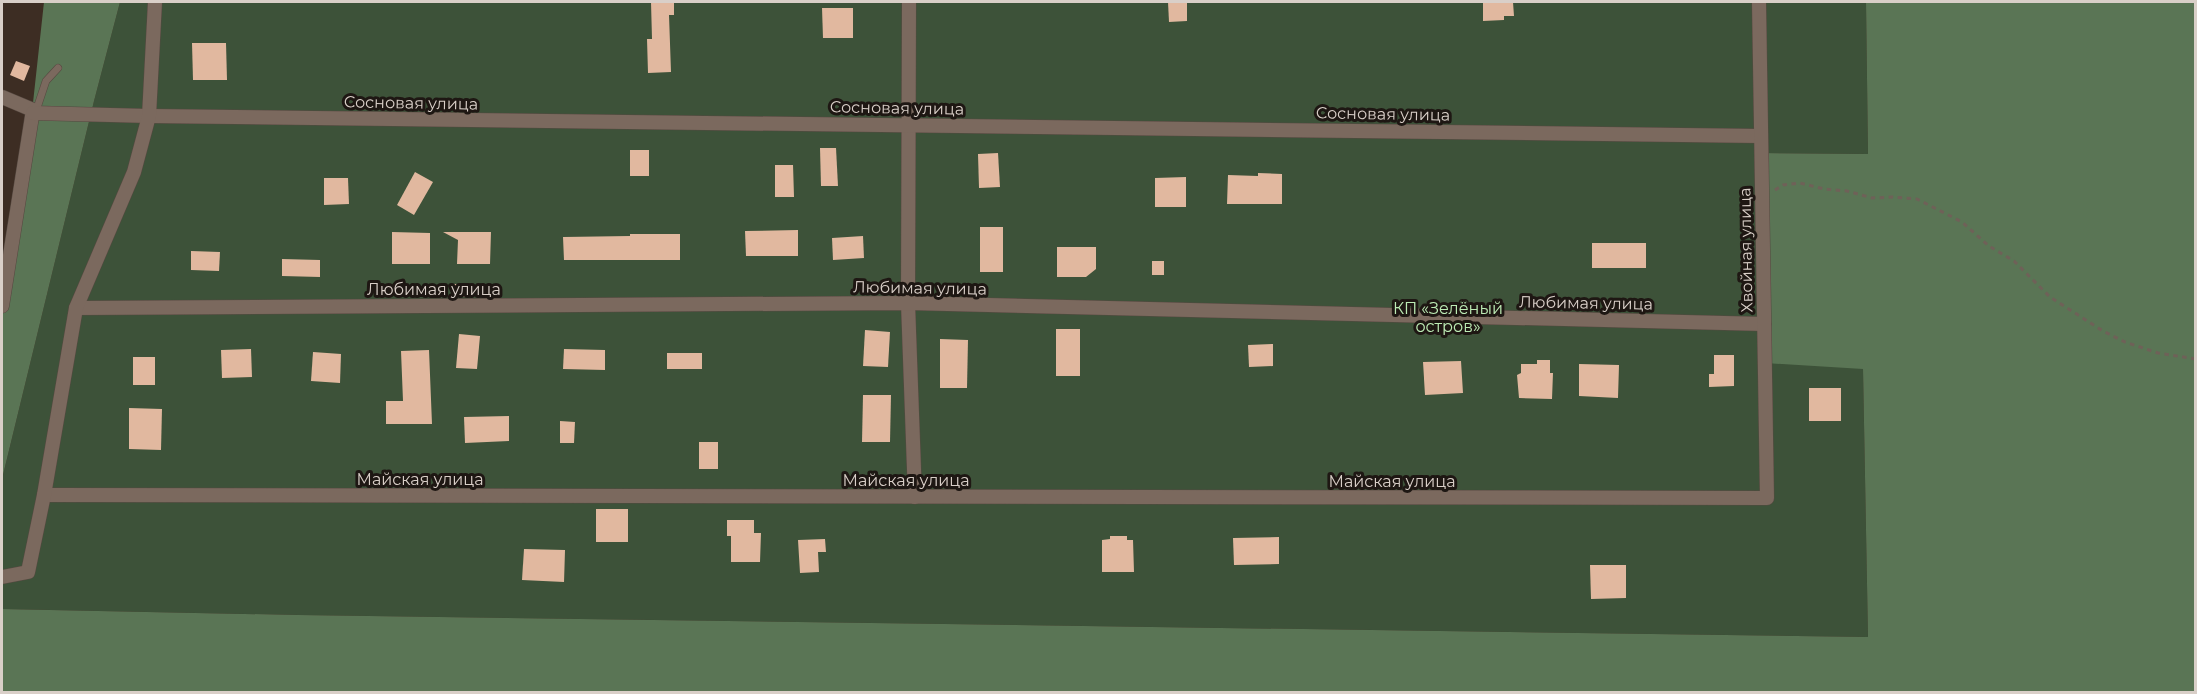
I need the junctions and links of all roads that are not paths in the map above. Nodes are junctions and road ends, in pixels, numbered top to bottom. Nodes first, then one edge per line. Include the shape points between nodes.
1 (155, 2) edge
2 (909, 2) edge
3 (1759, 2) edge
4 (58, 68) dead end
5 (2, 97) edge
6 (34, 113) junction
7 (149, 116) junction
8 (908, 125) junction
9 (1760, 136) junction
10 (5, 267) edge
11 (908, 303) junction
12 (2, 306) edge
13 (76, 308) junction
14 (1764, 324) junction
15 (44, 495) junction
16 (915, 497) junction
17 (1767, 498) joint
18 (2, 577) edge

1 - 7 street
2 - 8 street
3 - 9 street, Хвойная улица
4 - 6 lane via 46,81
5 - 6 street
6 - 7 street, Сосновая улица
6 - 10 street
7 - 8 street, Сосновая улица
7 - 13 street via 134,172
8 - 9 street, Сосновая улица
8 - 11 street
9 - 14 street, Хвойная улица
10 - 12 street
11 - 13 street, Любимая улица
11 - 14 street, Любимая улица
11 - 16 street
13 - 15 street
14 - 17 street, Хвойная улица
15 - 16 street, Майская улица
15 - 18 street via 28,572
16 - 17 street, Майская улица

